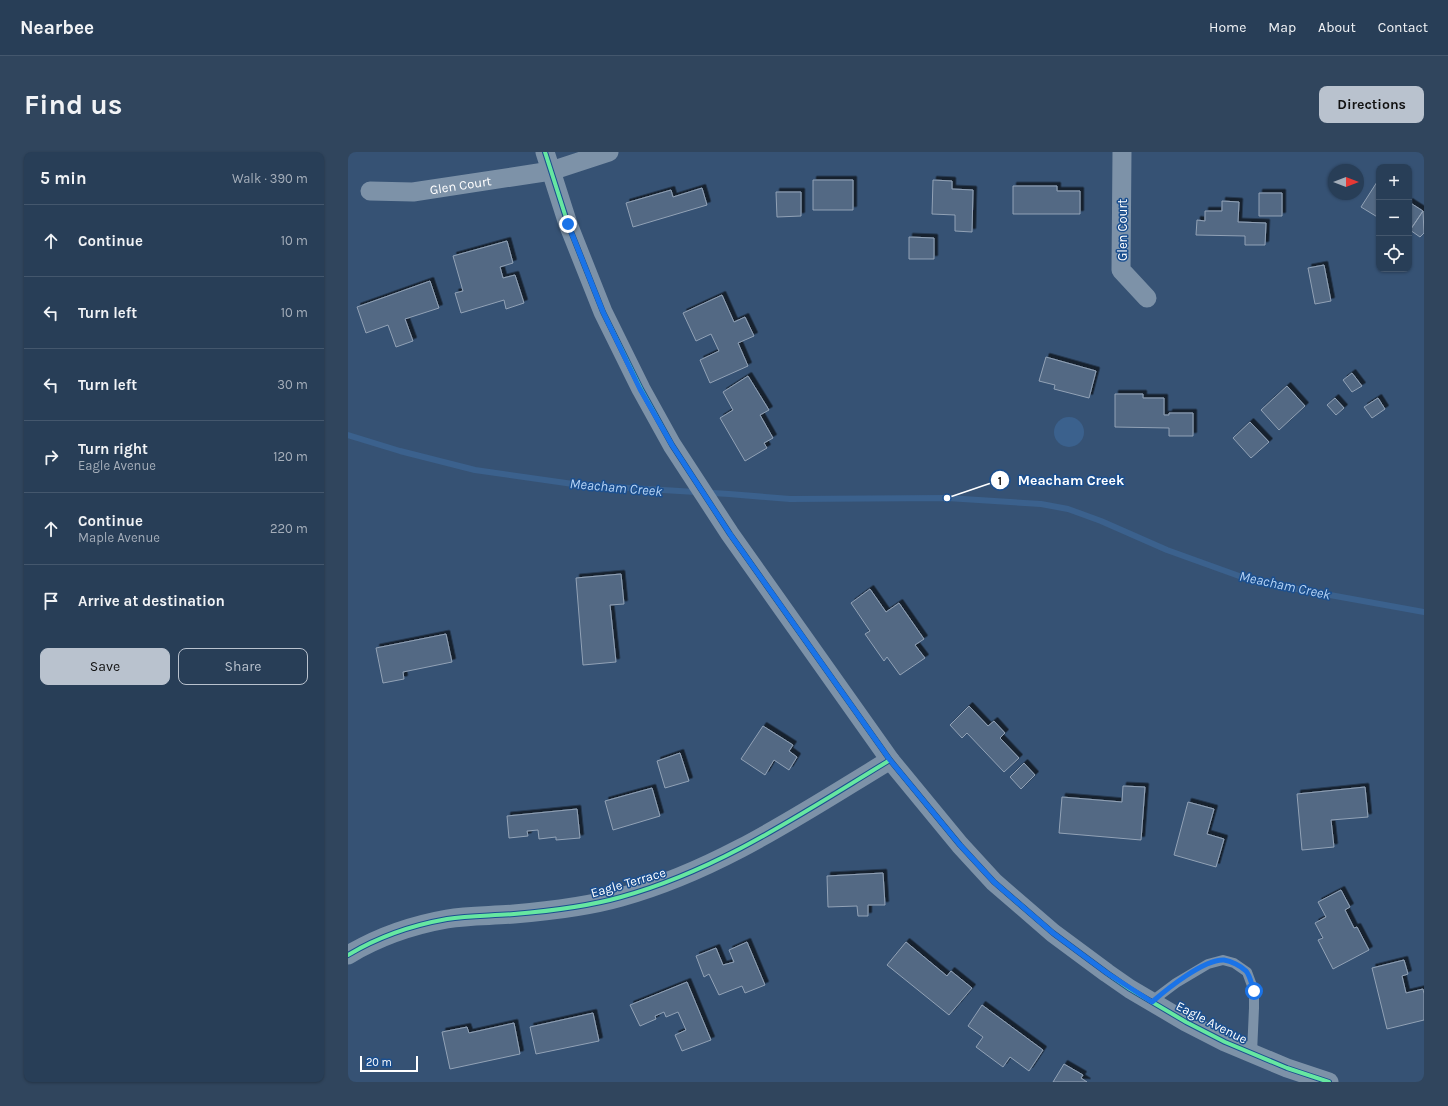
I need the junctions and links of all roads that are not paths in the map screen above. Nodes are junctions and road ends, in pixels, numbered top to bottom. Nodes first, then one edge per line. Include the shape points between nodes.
1 (545, 152) edge
2 (609, 152) edge
3 (1122, 152) edge
4 (551, 171) junction
5 (370, 191) dead end
6 (1147, 298) dead end
7 (890, 760) junction
8 (348, 955) edge
9 (1152, 1002) junction
10 (1252, 1053) junction
11 (1329, 1082) edge

1 - 4 street, Eagle Avenue
2 - 4 street, Glen Court
3 - 6 street, Glen Court via 1121,270
4 - 5 street, Glen Court via 413,192
4 - 7 street, Eagle Avenue via 568,224 603,312 640,389 672,445
7 - 8 street, Eagle Terrace via 748,845 670,881 621,897 567,909 436,921 389,935
7 - 9 street, Eagle Avenue via 994,882 1053,933
9 - 10 street, Eagle Avenue via 1225,1042
9 - 10 lane via 1176,983 1208,964 1223,960 1234,963 1247,972 1254,991
10 - 11 street, Eagle Avenue

